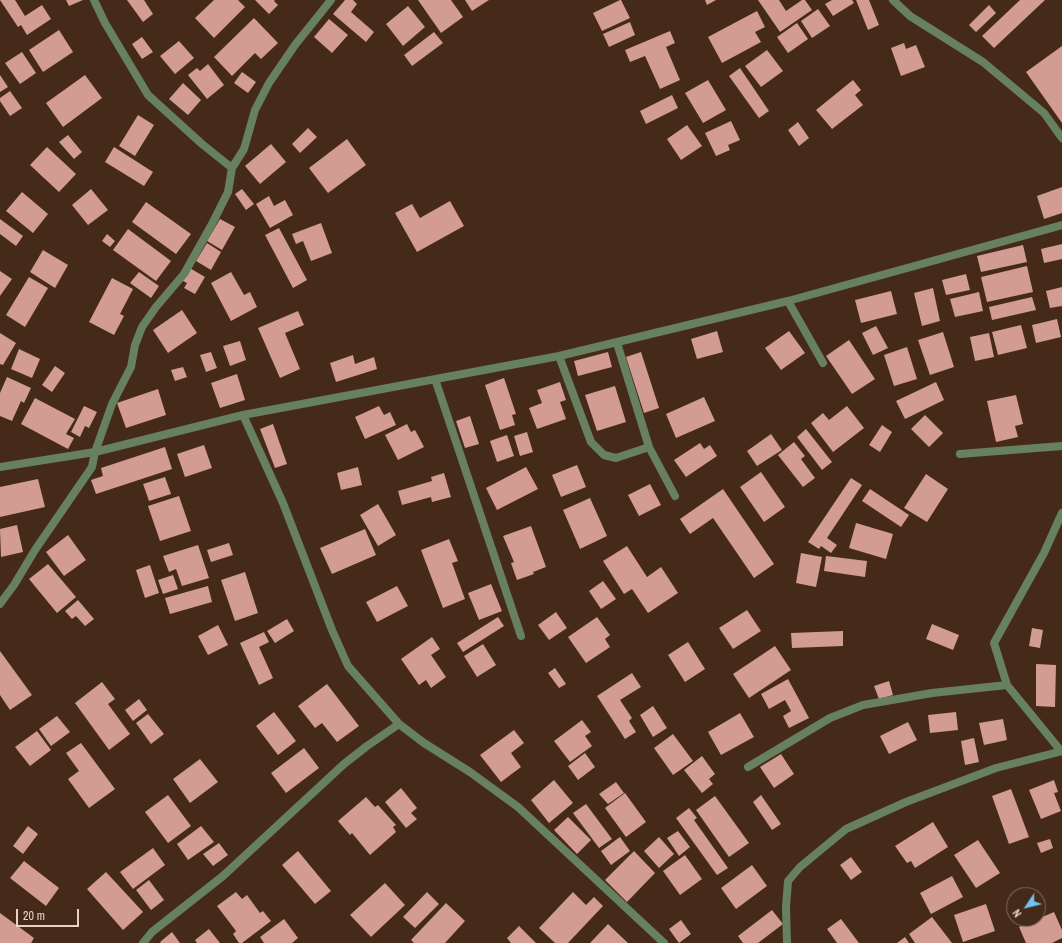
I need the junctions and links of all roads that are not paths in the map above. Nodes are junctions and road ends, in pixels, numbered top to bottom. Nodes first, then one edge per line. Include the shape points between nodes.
1 (94, 0) edge
2 (331, 0) edge
3 (893, 0) edge
4 (1062, 138) edge
5 (232, 168) junction
6 (1062, 225) edge
7 (788, 301) junction
8 (617, 343) junction
9 (559, 356) junction
10 (823, 363) dead end
11 (435, 379) junction
12 (243, 415) junction
13 (1062, 446) edge
14 (649, 447) junction
15 (95, 452) junction
16 (960, 454) dead end
17 (0, 467) edge
18 (675, 496) dead end
19 (1062, 514) edge
20 (0, 604) edge
21 (521, 636) dead end
22 (1007, 685) junction
23 (399, 724) junction
24 (1062, 751) edge
25 (748, 767) dead end
26 (143, 943) edge
27 (664, 943) edge
28 (787, 943) edge

1 - 5 street via 104,23 148,95
2 - 5 street via 269,83 255,110 244,149
3 - 4 street via 910,16 982,62 1044,113
5 - 15 street via 228,192 198,250 184,274 142,327 131,367 112,404
6 - 7 street
7 - 8 street
7 - 10 street
8 - 9 street
8 - 14 street
9 - 11 street
9 - 14 street via 590,442 604,455 616,458
11 - 12 street
11 - 21 street
12 - 15 street
12 - 23 street via 283,503 348,666
13 - 16 street
14 - 18 street
15 - 17 street
15 - 20 street via 92,467
19 - 22 street via 1044,554 994,643
22 - 24 street
22 - 25 street via 932,693 863,705 830,718
23 - 26 street via 344,764 223,876 152,932
23 - 27 street via 518,807
24 - 28 street via 996,768 906,802 846,829 800,867 788,881

